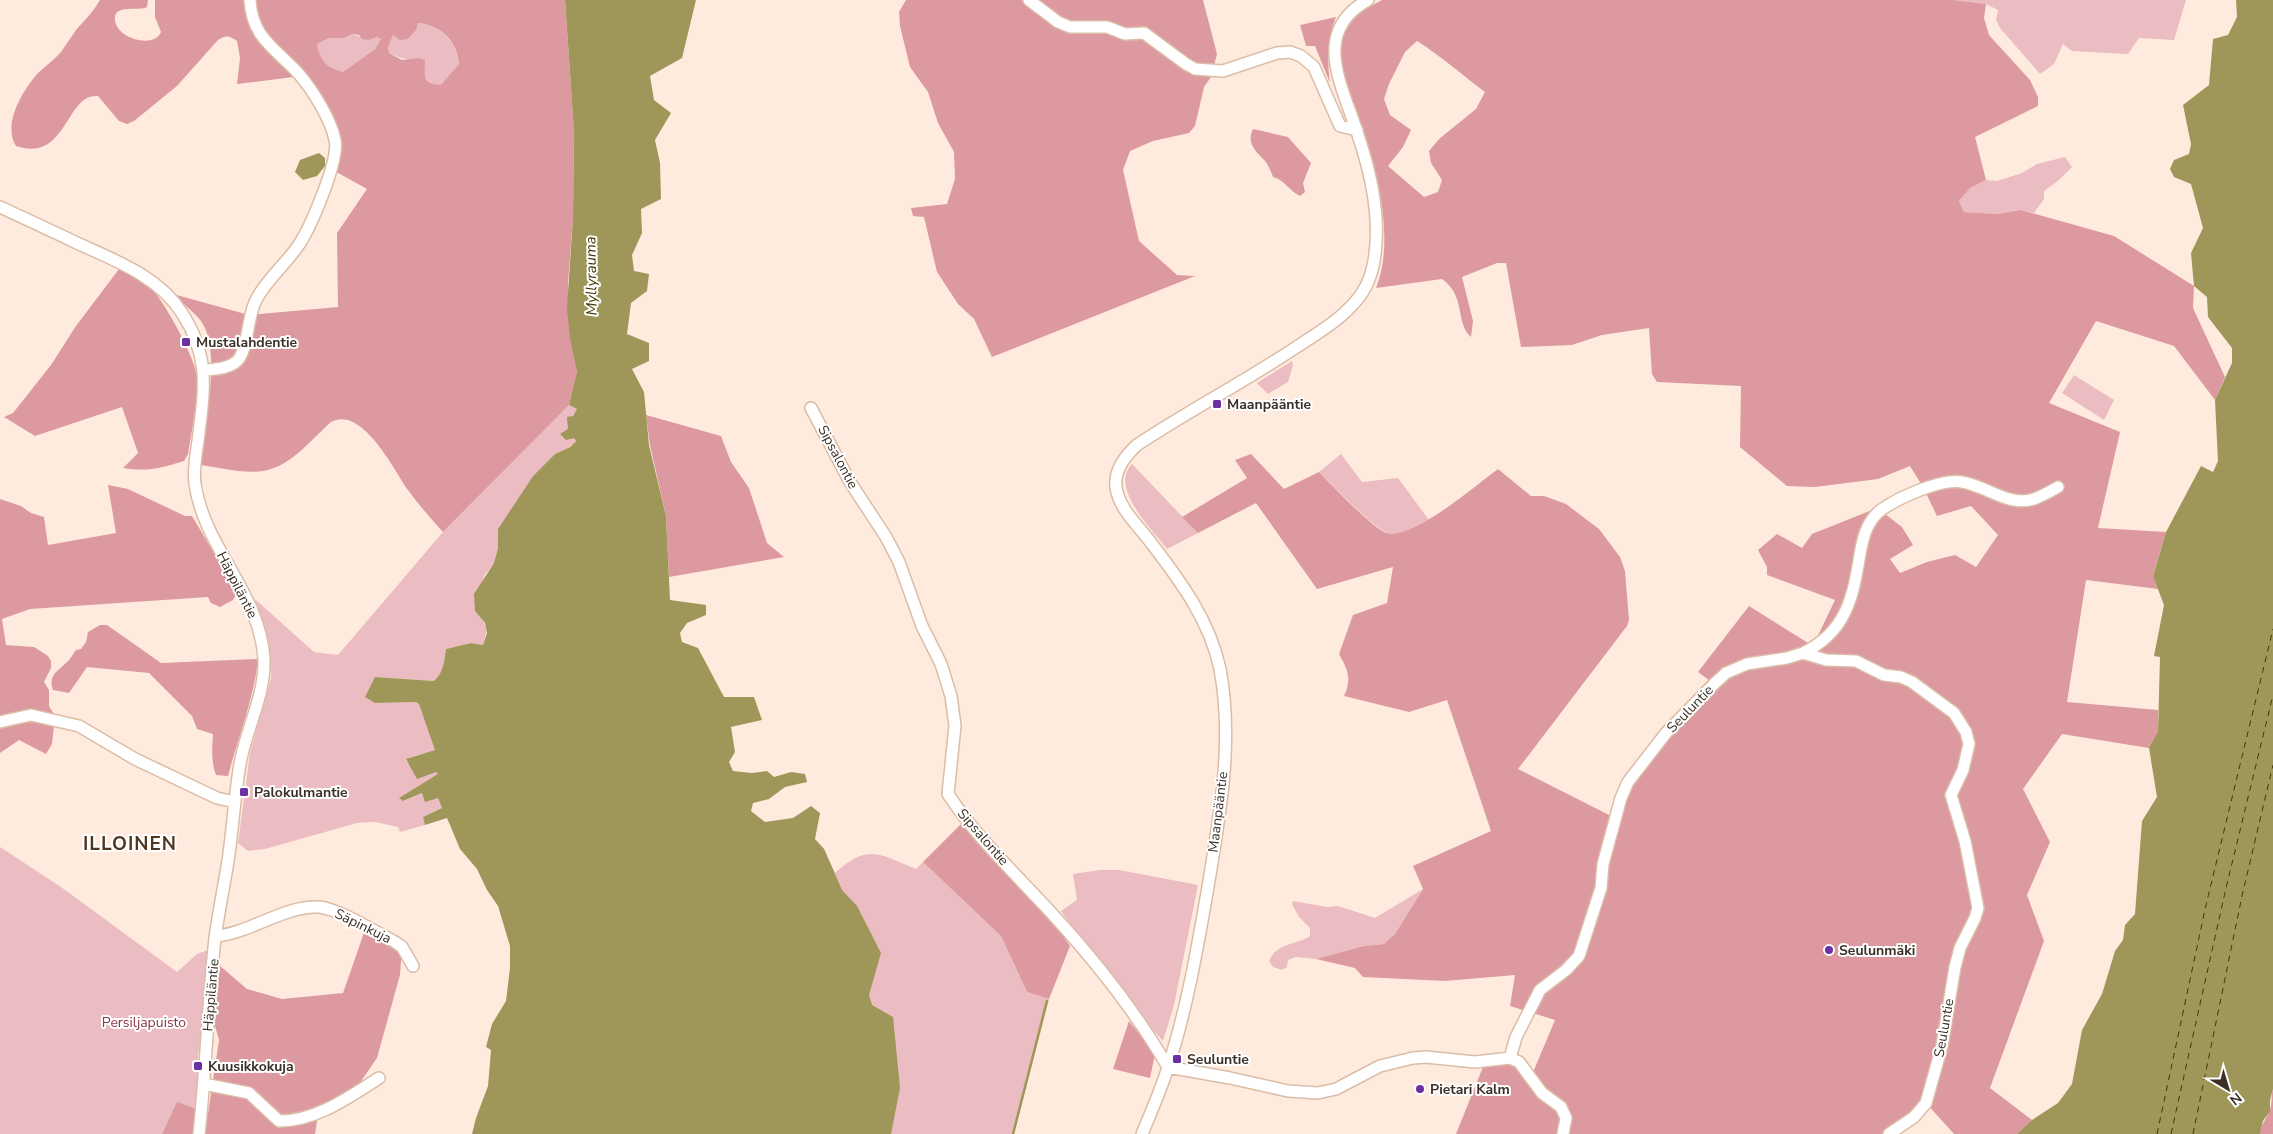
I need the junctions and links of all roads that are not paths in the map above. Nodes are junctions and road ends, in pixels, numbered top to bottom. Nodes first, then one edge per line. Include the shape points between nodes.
1 (250, 0) edge
2 (1028, 0) edge
3 (1368, 0) edge
4 (1356, 130) junction
5 (0, 207) edge
6 (204, 370) junction
7 (811, 408) dead end
8 (2058, 487) dead end
9 (1802, 653) junction
10 (0, 722) edge
11 (235, 802) junction
12 (216, 936) junction
13 (413, 966) dead end
14 (1510, 1058) junction
15 (1168, 1067) junction
16 (379, 1078) dead end
17 (204, 1084) junction
18 (199, 1134) edge
19 (1142, 1134) edge
20 (1564, 1134) edge
21 (1889, 1134) edge

1 - 6 street via 251,16 258,32 301,76 320,105 336,142 328,182 298,246 257,298 249,315 242,355 227,368
2 - 4 street via 1070,27 1107,27 1125,34 1144,33 1195,69 1223,70 1278,52 1302,56 1314,67 1340,126
3 - 4 street, Maanpääntie via 1346,16 1336,42 1338,76
4 - 15 street, Maanpääntie via 1374,198 1377,236 1374,264 1357,300 1336,321 1299,346 1137,446 1123,461 1117,476 1118,493 1126,510 1180,581 1206,624 1220,669 1223,696 1224,781 1218,827 1202,924
5 - 6 street, Häppiläntie via 122,264 154,283 181,312 200,352
6 - 11 street, Häppiläntie via 195,464 198,499 211,534 256,620 264,659 263,677 242,751
7 - 15 street, Sipsalontie via 850,482 899,562 922,626 941,664 952,696 955,726 948,794 969,824 1079,944
8 - 9 street via 2034,499 2020,501 2007,499 1973,484 1949,482 1890,504 1867,527 1848,610 1822,642
9 - 14 street, Seuluntie via 1747,664 1726,674 1666,733 1628,782 1603,864 1601,888 1579,956 1540,990
9 - 21 street, Seuluntie via 1826,660 1856,661 1884,675 1912,682 1954,712 1969,744 1963,770 1951,795 1963,834 1978,908 1960,948 1942,1046 1926,1103 1914,1117
10 - 11 street via 31,715 79,726 135,759 217,798
11 - 12 street, Häppiläntie
12 - 13 street, Säpinkuja via 296,909 320,907 395,942 402,947
12 - 17 street, Häppiläntie
14 - 15 street via 1476,1062 1413,1058 1380,1066 1336,1088 1318,1093 1288,1091
14 - 20 street via 1519,1062 1542,1093 1561,1107 1566,1118
15 - 19 street, Maanpääntie
16 - 17 street via 323,1110 288,1121 279,1121 249,1093
17 - 18 street, Häppiläntie

